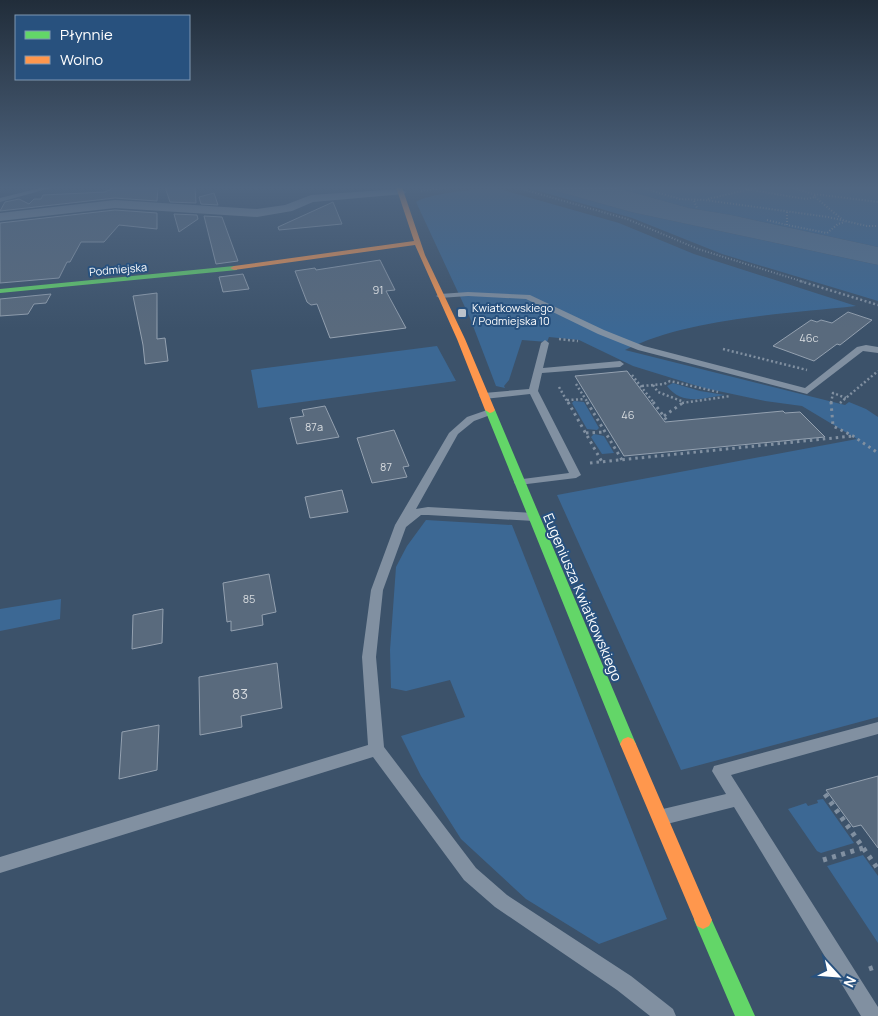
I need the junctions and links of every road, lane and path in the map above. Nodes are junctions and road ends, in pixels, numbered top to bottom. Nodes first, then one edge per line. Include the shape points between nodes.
1 (414, 234) edge
2 (662, 234) edge
3 (417, 243) junction
4 (0, 291) edge
5 (440, 296) junction
6 (878, 305) edge
7 (545, 343) dead end
8 (723, 349) dead end
9 (878, 350) edge
10 (620, 364) joint
11 (567, 369) junction
12 (813, 371) dead end
13 (878, 371) edge
14 (538, 372) junction
15 (653, 385) junction
16 (642, 386) junction
17 (559, 387) dead end
18 (533, 391) junction
19 (718, 392) dead end
20 (484, 396) junction
21 (731, 396) dead end
22 (846, 398) junction
23 (585, 399) junction
24 (566, 400) junction
25 (684, 402) junction
26 (840, 403) dead end
27 (490, 412) junction
28 (664, 416) junction
29 (668, 422) dead end
30 (605, 432) junction
31 (586, 433) junction
32 (853, 436) junction
33 (688, 449) dead end
34 (691, 453) junction
35 (878, 453) edge
36 (622, 460) junction
37 (602, 462) junction
38 (572, 466) junction
39 (519, 482) junction
40 (534, 517) junction
41 (401, 525) junction
42 (878, 728) edge
43 (376, 749) junction
44 (825, 794) dead end
45 (736, 799) junction
46 (659, 818) junction
47 (863, 848) junction
48 (823, 860) dead end
49 (0, 865) edge
50 (878, 869) edge
51 (666, 1016) edge
52 (744, 1016) edge
53 (872, 1016) edge

1 - 3 street, Eugeniusza Kwiatkowskiego
2 - 6 path via 698,249
3 - 4 street, Podmiejska via 189,274
3 - 5 street, Eugeniusza Kwiatkowskiego
5 - 9 lane via 527,297 641,348 807,391 860,349
5 - 20 street, Eugeniusza Kwiatkowskiego
7 - 14 lane
8 - 12 path
10 - 11 lane
10 - 16 path
11 - 14 lane
11 - 23 path
13 - 22 path
14 - 18 lane
15 - 16 path
15 - 19 path via 670,381
15 - 25 path via 658,392
16 - 28 path
17 - 24 path
18 - 20 lane
18 - 38 lane
20 - 27 street, Eugeniusza Kwiatkowskiego
21 - 25 path
22 - 26 path
22 - 32 path via 833,393 833,426
23 - 24 path
23 - 30 path
24 - 31 path
25 - 28 path
27 - 39 street, Eugeniusza Kwiatkowskiego
27 - 41 lane via 477,414 454,433
28 - 29 path
30 - 31 path
30 - 36 path
31 - 37 path
32 - 34 path
32 - 35 path
33 - 34 path
34 - 36 path
36 - 37 path
37 - 38 path
38 - 39 lane via 576,474
39 - 40 street, Eugeniusza Kwiatkowskiego
40 - 41 lane via 428,511 418,512
40 - 46 street, Eugeniusza Kwiatkowskiego
41 - 43 lane via 377,590 369,657
42 - 45 lane via 720,771
43 - 49 lane
43 - 51 lane via 470,874 501,901 624,982
44 - 47 path
45 - 46 lane
45 - 53 lane
46 - 52 street, Eugeniusza Kwiatkowskiego
47 - 48 path
47 - 50 path

